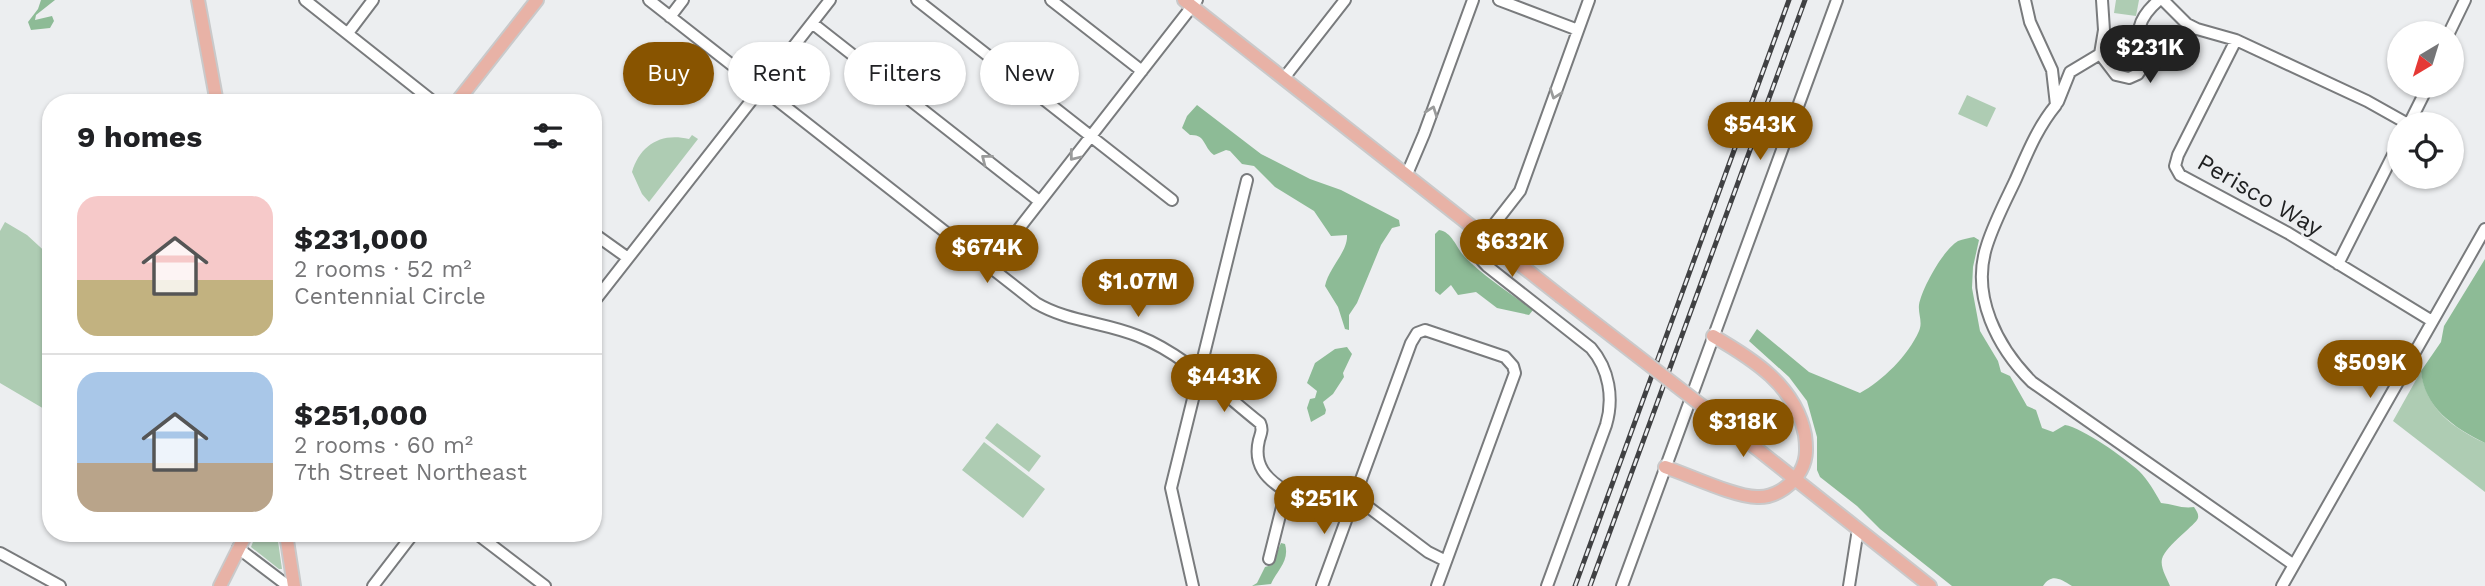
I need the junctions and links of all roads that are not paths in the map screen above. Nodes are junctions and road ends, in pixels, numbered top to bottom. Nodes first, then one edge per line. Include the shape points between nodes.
1 (198, 0) edge
2 (305, 0) edge
3 (373, 0) edge
4 (537, 0) edge
5 (649, 0) edge
6 (683, 0) edge
7 (830, 0) edge
8 (917, 0) edge
9 (1051, 0) edge
10 (1345, 0) edge
11 (1473, 0) edge
12 (1499, 0) edge
13 (1589, 0) edge
14 (1837, 0) edge
15 (2025, 0) edge
16 (2102, 0) edge
17 (2160, 0) edge
18 (2465, 0) edge
19 (1191, 2) edge
20 (670, 16) junction
21 (2455, 21) edge
22 (812, 23) junction
23 (1578, 30) junction
24 (348, 33) junction
25 (2235, 40) junction
26 (797, 42) edge
27 (2100, 54) junction
28 (728, 62) edge
29 (1142, 71) junction
30 (1284, 78) junction
31 (215, 94) edge
32 (424, 94) edge
33 (463, 94) edge
34 (748, 105) edge
35 (783, 105) edge
36 (2056, 106) junction
37 (2387, 113) edge
38 (1090, 136) junction
39 (2387, 167) edge
40 (1407, 174) junction
41 (1247, 180) dead end
42 (1172, 200) dead end
43 (1039, 201) junction
44 (2485, 229) edge
45 (1485, 236) junction
46 (602, 239) edge
47 (628, 258) junction
48 (2338, 264) junction
49 (989, 267) junction
50 (602, 291) edge
51 (2432, 321) junction
52 (1713, 336) junction
53 (1199, 375) junction
54 (1665, 467) junction
55 (1795, 479) junction
56 (1355, 497) junction
57 (1858, 529) junction
58 (241, 542) edge
59 (286, 542) edge
60 (407, 542) edge
61 (487, 542) edge
62 (238, 548) junction
63 (0, 553) edge
64 (1269, 559) dead end
65 (1446, 561) junction
66 (2294, 565) junction
67 (60, 586) edge
68 (220, 586) edge
69 (288, 586) edge
70 (294, 586) edge
71 (373, 586) edge
72 (545, 586) edge
73 (1193, 586) edge
74 (1322, 586) edge
75 (1437, 586) edge
76 (1547, 586) edge
77 (1622, 586) edge
78 (1849, 586) edge
79 (1930, 586) edge
80 (2282, 586) edge

1 - 31 main road
2 - 24 street
3 - 24 street
4 - 33 main road
5 - 20 street
6 - 20 street
7 - 22 street
8 - 38 street
9 - 29 street
10 - 30 street
40 -> 11 street
12 - 23 street
13 - 23 street
14 - 52 street
15 - 36 street via 2052,70
16 - 27 street
17 - 25 street via 2187,24
17 - 27 street via 2138,30 2143,62 2138,74 2121,78
18 - 21 street
19 - 29 street
19 - 30 main road
20 - 28 street
22 - 26 street
43 -> 22 street
23 -> 45 street via 1520,191
24 - 32 street
25 - 37 street
25 - 48 street, Perisco Way via 2175,166 2180,175
27 - 36 street via 2070,72
29 - 38 street
30 - 40 main road
34 - 47 street
35 - 49 street
36 - 66 street via 2041,124 1986,247 1983,281 1991,323 2001,345 2032,382
38 - 42 street
38 -> 43 street
39 - 48 street
40 - 45 main road
41 - 53 street
43 - 49 street
44 - 51 street
45 - 55 main road, bridge
45 - 76 street via 1478,245 1480,259 1591,348 1608,385 1606,425
46 - 47 street
47 - 50 street
48 - 51 street, Perisco Way
49 - 53 street via 1043,307 1139,336
51 - 66 street
52 - 54 street
52 - 55 main road via 1773,378 1793,402 1807,452
53 - 64 street via 1262,426 1257,452 1260,467 1269,481 1286,491
53 - 73 street via 1171,488
54 - 55 main road via 1755,497 1773,495
54 - 77 street
55 - 57 main road
56 - 65 street
56 - 65 street via 1417,333 1432,331 1509,360 1514,373
56 - 74 street
57 - 78 street
57 - 79 main road
58 - 62 main road
59 - 70 main road
60 - 71 street
61 - 72 street
62 - 68 main road
62 - 69 street
63 - 67 street
65 - 75 street
66 - 80 street

